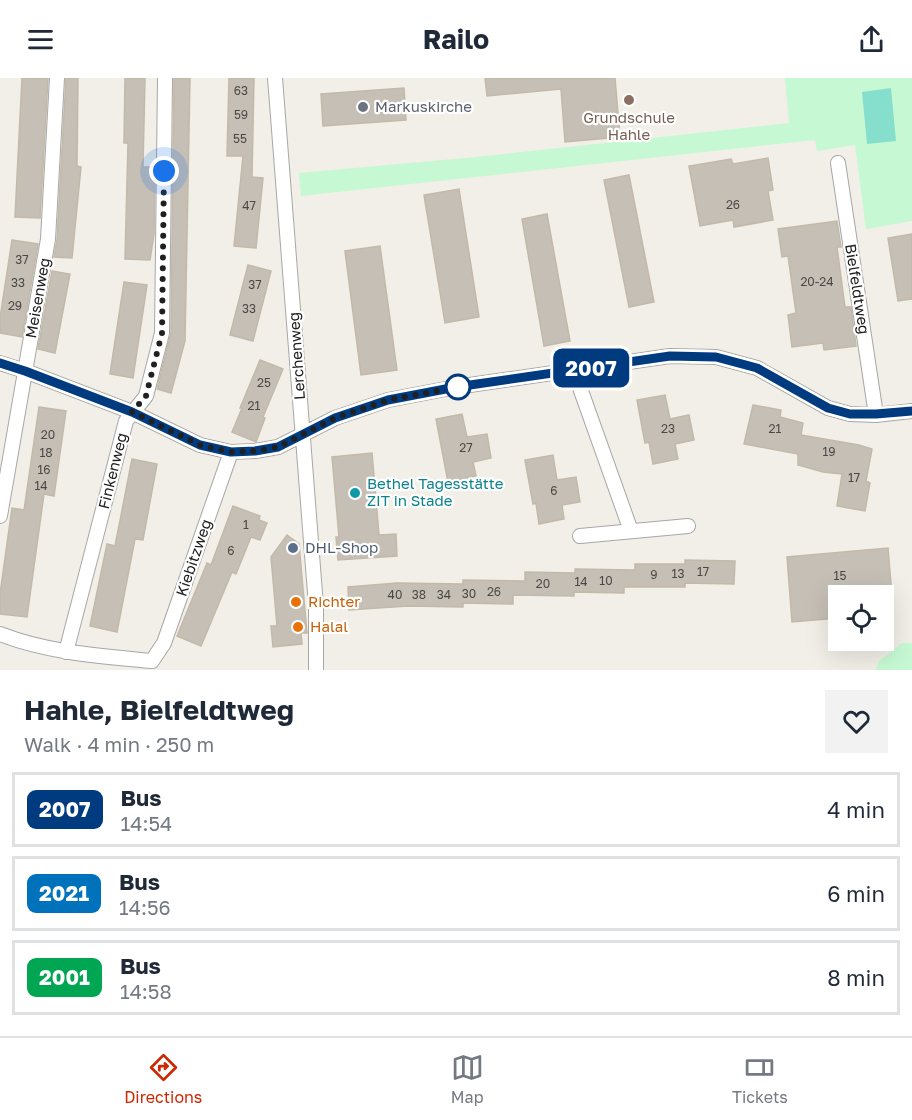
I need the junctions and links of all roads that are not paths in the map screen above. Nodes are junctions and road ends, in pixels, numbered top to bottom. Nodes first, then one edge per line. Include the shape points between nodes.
1 (57, 78) edge
2 (165, 78) edge
3 (275, 78) edge
4 (838, 163) dead end
5 (0, 363) edge
6 (25, 371) junction
7 (574, 371) junction
8 (912, 411) edge
9 (132, 412) junction
10 (876, 414) junction
11 (303, 434) junction
12 (231, 452) junction
13 (0, 516) edge
14 (688, 526) dead end
15 (631, 531) junction
16 (580, 536) dead end
17 (0, 634) edge
18 (66, 652) junction
19 (316, 670) edge

1 - 6 street, Meisenweg via 48,238
2 - 9 street, Finkenweg via 162,333 146,396
3 - 11 street, Lerchenweg
4 - 10 street, Bielfeldtweg
5 - 6 street
6 - 9 street
6 - 13 street, Meisenweg
7 - 10 street via 670,356 716,357 757,368 828,408 850,414
7 - 11 street via 388,400
7 - 15 street
8 - 10 street
9 - 12 street via 200,445
9 - 18 street, Finkenweg via 126,421
11 - 12 street via 278,447
11 - 19 street, Lerchenweg via 316,606
12 - 18 street, Kiebitzweg via 164,643 152,661
14 - 15 street
15 - 16 street
17 - 18 street

